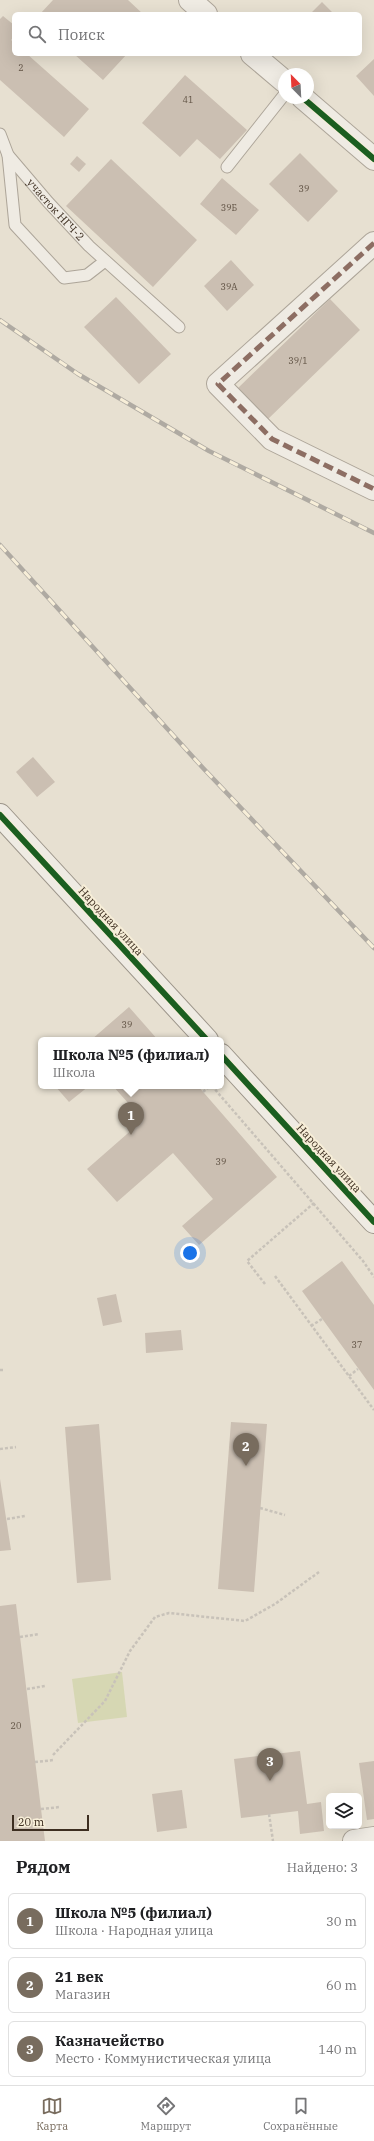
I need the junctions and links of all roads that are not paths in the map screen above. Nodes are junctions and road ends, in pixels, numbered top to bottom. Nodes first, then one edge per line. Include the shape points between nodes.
1 (190, 0) edge
2 (204, 12) edge
3 (254, 56) edge
4 (278, 76) edge
5 (278, 102) edge
6 (310, 104) edge
7 (0, 134) edge
8 (8, 155) junction
9 (374, 159) edge
10 (227, 167) dead end
11 (374, 243) edge
12 (105, 261) junction
13 (179, 327) dead end
14 (374, 488) edge
15 (0, 815) edge
16 (204, 1037) edge
17 (224, 1058) edge
18 (374, 1222) edge
19 (374, 1838) edge
20 (354, 1841) edge

1 - 2 street
3 - 4 street
5 - 10 lane
6 - 9 street
7 - 8 lane, участок НГЧ-2
8 - 12 lane, участок НГЧ-2 via 53,208
8 - 12 lane, участок НГЧ-2 via 15,225 64,278 87,275
11 - 14 street via 218,384 272,439
12 - 13 lane, участок НГЧ-2
15 - 16 street, Народная улица
17 - 18 street, Народная улица
19 - 20 street

